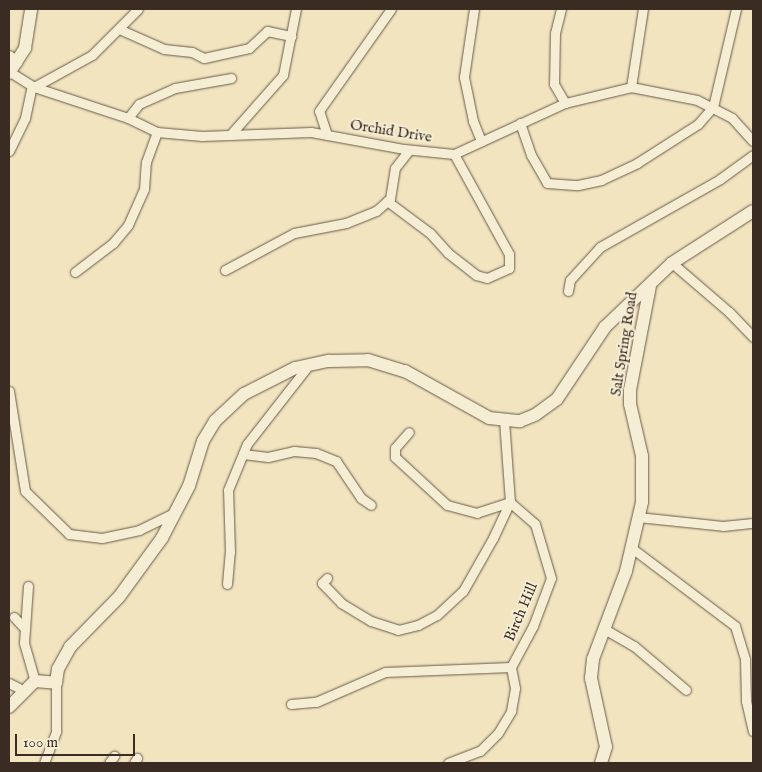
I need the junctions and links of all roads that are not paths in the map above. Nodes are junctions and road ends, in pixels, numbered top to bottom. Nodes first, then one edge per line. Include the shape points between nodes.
1 (31, 9) edge
2 (138, 9) edge
3 (296, 9) edge
4 (391, 9) edge
5 (474, 9) edge
6 (561, 9) edge
7 (643, 9) edge
8 (736, 9) edge
9 (119, 29) junction
10 (291, 36) junction
11 (11, 65) edge
12 (231, 78) dead end
13 (33, 87) junction
14 (631, 87) junction
15 (565, 103) junction
16 (713, 107) junction
17 (128, 118) junction
18 (520, 123) junction
19 (158, 132) junction
20 (230, 134) junction
21 (327, 135) junction
22 (753, 141) edge
23 (481, 142) junction
24 (409, 150) junction
25 (9, 151) edge
26 (454, 154) junction
27 (753, 155) edge
28 (387, 201) junction
29 (753, 211) edge
30 (672, 263) junction
31 (225, 270) dead end
32 (75, 272) dead end
33 (650, 286) junction
34 (568, 291) dead end
35 (753, 337) edge
36 (308, 366) junction
37 (9, 391) edge
38 (504, 421) junction
39 (409, 432) dead end
40 (243, 454) junction
41 (510, 502) junction
42 (371, 505) dead end
43 (174, 513) junction
44 (638, 517) junction
45 (753, 523) edge
46 (632, 549) junction
47 (327, 578) dead end
48 (227, 584) dead end
49 (28, 586) dead end
50 (14, 617) dead end
51 (25, 629) junction
52 (606, 630) junction
53 (511, 667) junction
54 (35, 681) junction
55 (56, 683) junction
56 (9, 684) edge
57 (23, 690) junction
58 (686, 690) dead end
59 (290, 704) dead end
60 (9, 708) edge
61 (753, 731) edge
62 (44, 763) edge
63 (448, 763) edge
64 (602, 763) edge

1 - 11 street via 25,48
2 - 9 street
3 - 10 street
4 - 21 street via 319,111
5 - 23 street via 464,77
6 - 15 street via 555,33 554,84
7 - 14 street
8 - 16 street
9 - 10 street via 164,49 192,52 204,58 249,48 267,31
9 - 13 street via 92,55
10 - 20 street via 283,75
11 - 13 street, Orchid Drive
12 - 17 street via 175,88 140,104
13 - 17 street, Orchid Drive
13 - 25 street via 23,124
14 - 15 street, Orchid Drive
14 - 16 street, Orchid Drive via 697,100
15 - 18 street, Orchid Drive
16 - 18 street via 698,124 637,163 601,180 578,185 547,183 531,154
16 - 22 street, Orchid Drive via 732,118
17 - 19 street, Orchid Drive
18 - 23 street, Orchid Drive
19 - 20 street, Orchid Drive via 202,136
19 - 32 street via 146,162 144,189 128,225 114,242
20 - 21 street, Orchid Drive via 311,132
21 - 24 street, Orchid Drive
23 - 26 street, Orchid Drive
24 - 26 street, Orchid Drive
24 - 28 street via 395,168
26 - 28 street via 509,254 509,268 494,277 476,275 448,253 430,232
27 - 34 street via 720,179 600,247 570,280
28 - 31 street via 376,211 346,223 294,233
29 - 30 street, Salt Spring Road
30 - 33 street, Salt Spring Road
30 - 35 street via 730,312
33 - 38 street via 605,327 567,387 548,408 520,421
33 - 44 street, Salt Spring Road via 630,390 644,476
36 - 38 street via 368,360 405,371 488,418
36 - 40 street via 247,444
36 - 43 street via 272,378 228,406 203,441 189,486
37 - 43 street via 25,491 69,534 102,538 139,530
38 - 41 street
39 - 41 street via 395,448 395,457 447,505 477,514
40 - 42 street via 316,453 336,461 361,498
40 - 48 street via 228,490 230,552
41 - 47 street via 463,592 437,615 418,625 398,630 371,621 342,603 322,584
41 - 53 street, Birch Hill via 535,524 551,578 533,626
43 - 55 street via 162,538 134,578 70,647 58,669
44 - 45 street via 723,526
44 - 46 street, Salt Spring Road
46 - 52 street, Salt Spring Road
46 - 61 street via 734,626 745,659 746,701
49 - 51 street
50 - 51 street
51 - 54 street via 24,643
52 - 58 street via 634,646
52 - 64 street, Salt Spring Road via 593,659 591,678 606,747
53 - 59 street via 385,672 316,702
53 - 63 street via 515,688 511,711 498,733 480,751
54 - 55 street
54 - 57 street
55 - 62 street via 56,731
56 - 57 street
57 - 60 street

